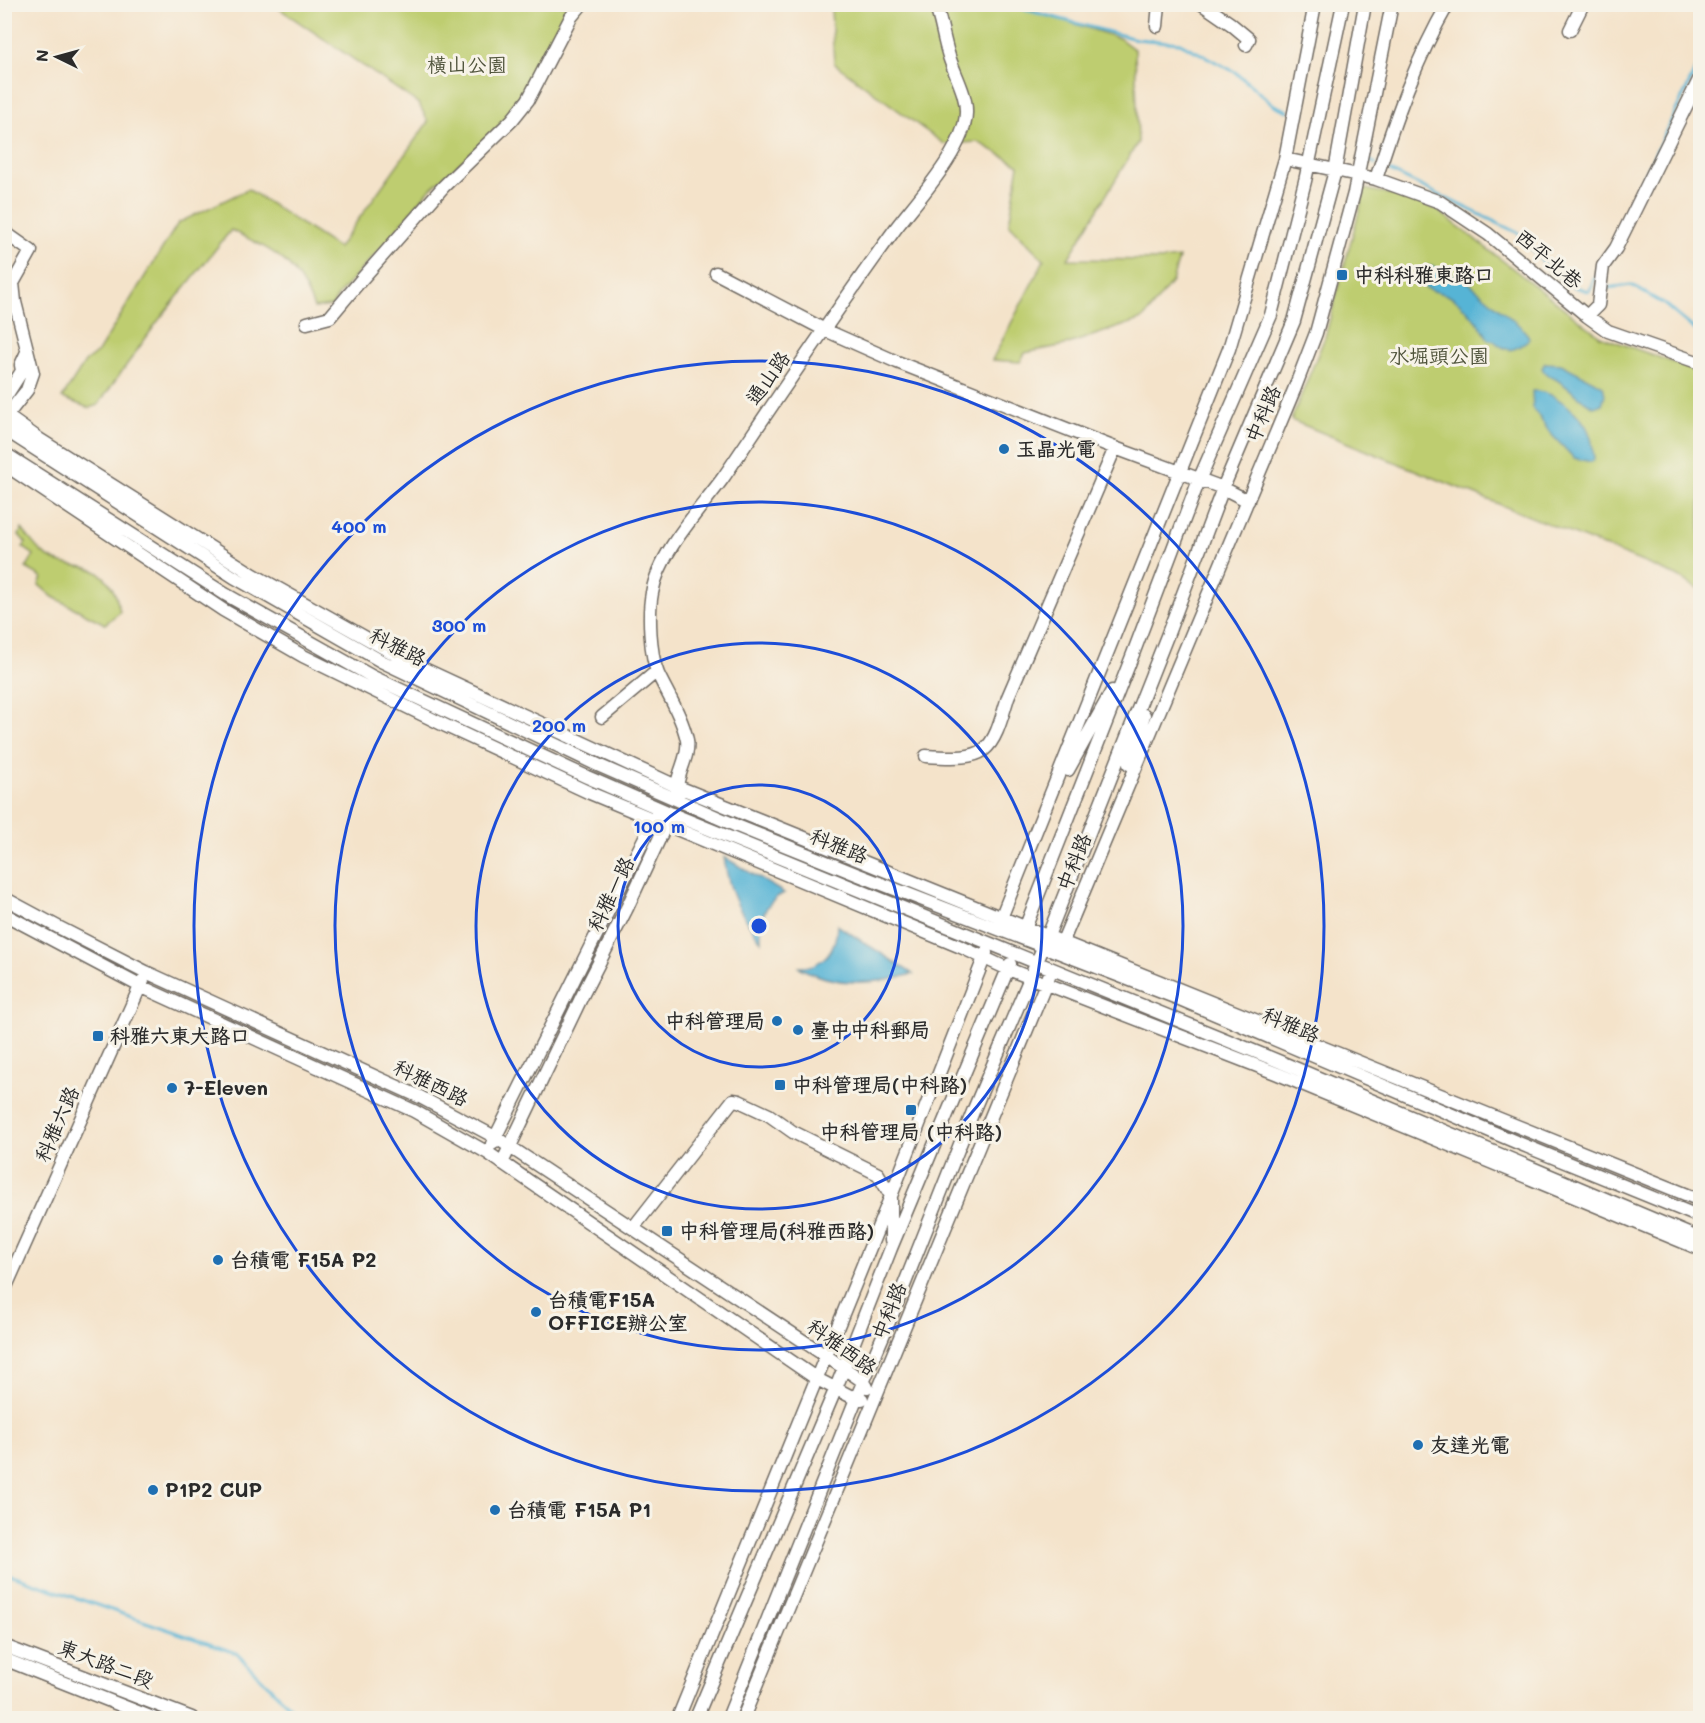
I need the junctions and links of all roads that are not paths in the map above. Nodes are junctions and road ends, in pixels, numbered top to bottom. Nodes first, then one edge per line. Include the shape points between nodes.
1 (582, 4) edge
2 (935, 4) edge
3 (1159, 4) edge
4 (1202, 4) edge
5 (1315, 4) edge
6 (1343, 4) edge
7 (1365, 4) edge
8 (1392, 4) edge
9 (1448, 4) edge
10 (1583, 4) edge
11 (1157, 26) dead end
12 (1570, 30) dead end
13 (1246, 45) dead end
14 (1701, 78) edge
15 (1285, 159) junction
16 (1308, 164) junction
17 (1335, 171) junction
18 (1357, 175) junction
19 (1376, 179) junction
20 (4, 232) edge
21 (716, 273) dead end
22 (1587, 316) junction
23 (307, 323) dead end
24 (825, 330) junction
25 (27, 352) junction
26 (1701, 363) edge
27 (4, 399) edge
28 (5, 416) edge
29 (4, 429) edge
30 (1115, 448) junction
31 (4, 453) edge
32 (4, 464) edge
33 (1178, 472) junction
34 (1199, 480) junction
35 (1223, 488) junction
36 (1248, 501) junction
37 (1167, 636) junction
38 (1133, 654) junction
39 (657, 671) junction
40 (602, 717) dead end
41 (926, 756) dead end
42 (676, 786) junction
43 (671, 796) junction
44 (660, 808) junction
45 (1045, 810) junction
46 (672, 814) junction
47 (660, 823) junction
48 (1111, 825) junction
49 (4, 898) edge
50 (4, 914) edge
51 (999, 923) junction
52 (1026, 926) junction
53 (1021, 938) junction
54 (1046, 942) junction
55 (991, 943) junction
56 (1061, 947) junction
57 (1015, 952) junction
58 (984, 958) junction
59 (1037, 961) junction
60 (1053, 968) junction
61 (1008, 969) junction
62 (146, 972) junction
63 (1031, 978) junction
64 (1046, 983) junction
65 (140, 986) junction
66 (495, 1137) junction
67 (980, 1142) junction
68 (511, 1147) junction
69 (488, 1153) junction
70 (502, 1163) junction
71 (891, 1196) junction
72 (1701, 1200) edge
73 (1701, 1217) edge
74 (633, 1228) junction
75 (1701, 1239) edge
76 (891, 1248) junction
77 (1701, 1249) edge
78 (4, 1291) edge
79 (897, 1304) junction
80 (826, 1357) junction
81 (844, 1368) junction
82 (817, 1378) junction
83 (864, 1382) junction
84 (836, 1388) junction
85 (875, 1398) junction
86 (856, 1399) junction
87 (4, 1646) edge
88 (4, 1659) edge
89 (190, 1717) edge
90 (153, 1719) edge
91 (678, 1719) edge
92 (696, 1719) edge
93 (728, 1719) edge
94 (743, 1719) edge

1 - 23 street via 571,17 528,100 512,120 444,186 330,317
2 - 24 street, 通山路 via 964,99 966,114 961,138
3 - 11 street
4 - 13 street via 1249,39
5 - 15 street
6 - 16 street, 中科路
7 - 17 street, 中科路
8 - 18 street, 中科路
9 - 19 street via 1401,105
10 - 12 street
14 - 22 street via 1616,248 1603,266 1598,305
15 - 16 street, 西平北巷
15 - 33 street via 1229,349
16 - 17 street, 西平北巷
16 - 34 street, 中科路 via 1270,315
17 - 18 street, 西平北巷
17 - 35 street, 中科路 via 1294,321
18 - 19 street, 西平北巷
18 - 36 street, 中科路 via 1316,333
19 - 22 street, 西平北巷 via 1440,202 1488,234
20 - 25 street via 31,251 13,283
21 - 24 street
22 - 26 street, 西平北巷 via 1608,331
24 - 30 street
24 - 39 street, 通山路 via 659,572 652,593 650,626
25 - 27 street via 22,371
25 - 28 street via 33,373 27,390
28 - 42 street, 科雅路 via 254,575 406,661
29 - 43 street, 科雅路 via 234,577 381,662
30 - 33 street
30 - 41 street via 990,746 976,756
31 - 44 street, 科雅路 via 225,594 373,678
32 - 47 street via 223,610 303,656
33 - 34 street
33 - 45 street
34 - 35 street
34 - 38 street, 中科路
35 - 36 street
35 - 37 street, 中科路
36 - 48 street, 中科路
37 - 48 street
37 - 54 street, 中科路
38 - 45 street
38 - 52 street, 中科路
39 - 40 street
39 - 42 street, 通山路 via 687,742
42 - 43 street
42 - 51 street, 科雅路
43 - 44 street, 科雅一路
43 - 46 street, 科雅一路
43 - 51 street, 科雅路 via 737,826
44 - 46 street, 科雅路
44 - 47 street, 科雅一路
45 - 51 street
46 - 47 street, 科雅一路
46 - 55 street, 科雅路
47 - 58 street
47 - 66 street, 科雅一路
47 - 68 street, 科雅一路 via 627,908
48 - 56 street, 中科路
49 - 62 street, 科雅西路
50 - 65 street, 科雅西路
51 - 52 street, 科雅路
51 - 53 street, 科雅路
51 - 55 street
52 - 53 street, 中科路
52 - 54 street, 科雅路
53 - 54 street, 科雅路
53 - 57 street, 中科路
54 - 56 street, 科雅路
54 - 59 street, 中科路
55 - 57 street, 科雅路
55 - 58 street
56 - 60 street, 中科路
56 - 72 street, 科雅路
56 - 73 street, 科雅路
57 - 59 street, 科雅路
57 - 61 street, 中科路
58 - 61 street
58 - 71 street
59 - 60 street, 科雅路
59 - 63 street, 中科路
60 - 64 street, 中科路
60 - 75 street, 科雅路
61 - 63 street
61 - 76 street, 中科路
62 - 65 street, 科雅六路
62 - 66 street, 科雅西路 via 420,1097
63 - 64 street
63 - 79 street, 中科路
64 - 67 street, 中科路
64 - 77 street
65 - 69 street, 科雅西路 via 414,1111
65 - 78 street, 科雅六路
66 - 68 street, 科雅西路
66 - 69 street, 科雅一路
67 - 79 street
67 - 85 street, 中科路
68 - 70 street, 科雅一路
68 - 74 street, 科雅西路
69 - 70 street, 科雅西路
70 - 82 street, 科雅西路
71 - 74 street via 878,1174 793,1132 769,1115 733,1101
71 - 76 street
71 - 80 street
74 - 80 street, 科雅西路
76 - 81 street, 中科路
79 - 83 street, 中科路
80 - 81 street, 科雅西路
80 - 82 street
81 - 83 street, 科雅西路
81 - 84 street, 中科路
82 - 84 street, 科雅西路
82 - 91 street
83 - 85 street, 科雅西路
83 - 86 street, 中科路
84 - 86 street, 科雅西路
84 - 92 street, 中科路
85 - 86 street, 科雅西路
85 - 94 street, 中科路
86 - 93 street, 中科路
87 - 89 street, 東大路二段
88 - 90 street, 東大路二段

